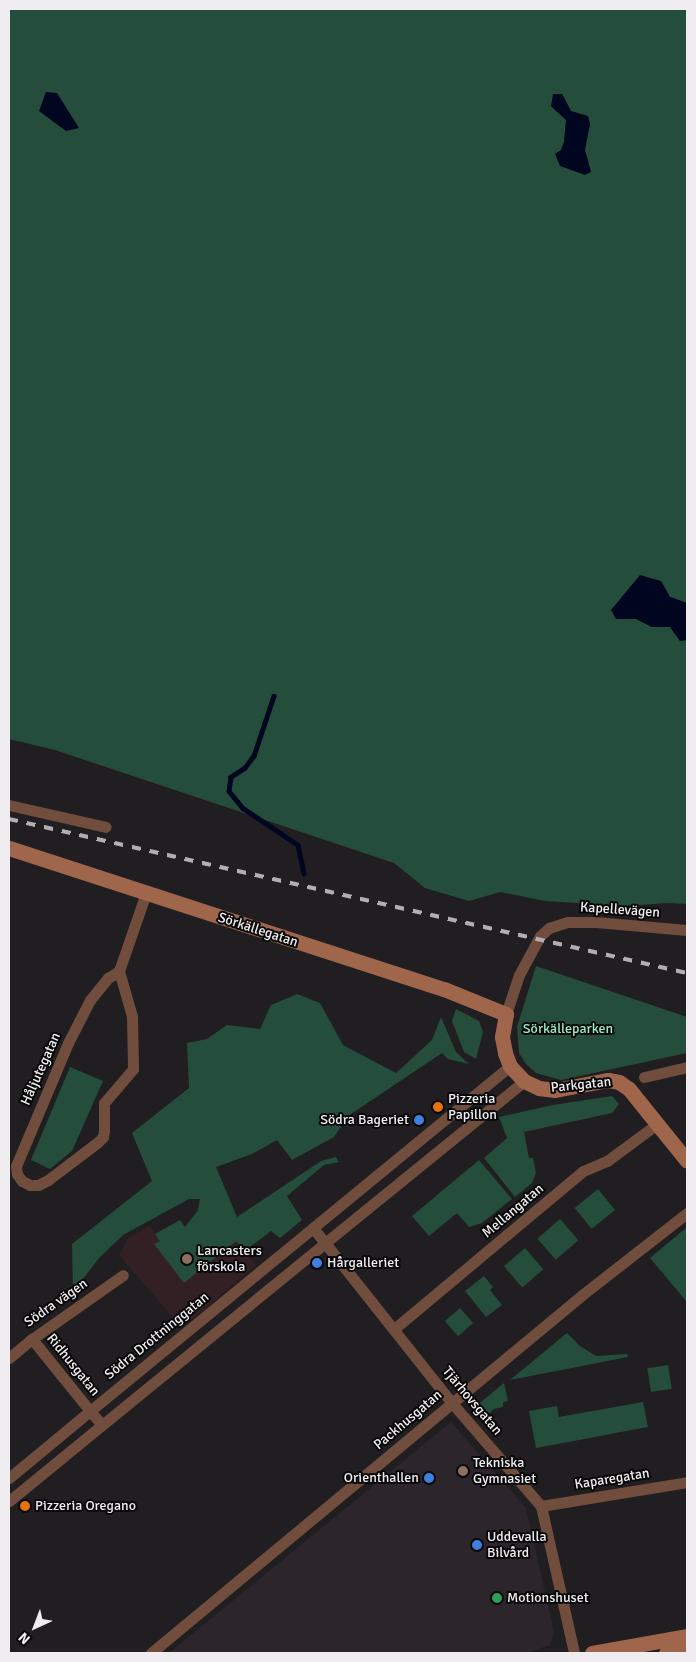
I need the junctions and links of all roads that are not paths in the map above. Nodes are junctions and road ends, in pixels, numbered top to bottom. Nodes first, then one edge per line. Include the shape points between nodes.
1 (9, 805) edge
2 (106, 827) dead end
3 (9, 848) edge
4 (146, 893) junction
5 (687, 930) edge
6 (119, 972) junction
7 (519, 975) joint
8 (506, 1014) junction
9 (510, 1066) junction
10 (687, 1067) edge
11 (644, 1077) dead end
12 (524, 1081) junction
13 (657, 1124) junction
14 (687, 1161) edge
15 (687, 1213) edge
16 (313, 1228) junction
17 (325, 1243) junction
18 (123, 1275) dead end
19 (394, 1330) junction
20 (32, 1339) junction
21 (9, 1358) edge
22 (452, 1403) junction
23 (90, 1411) junction
24 (102, 1425) junction
25 (9, 1478) edge
26 (687, 1482) edge
27 (9, 1501) edge
28 (541, 1506) junction
29 (687, 1636) edge
30 (687, 1650) edge
31 (151, 1653) edge
32 (574, 1653) edge
33 (592, 1653) edge
34 (666, 1653) edge

1 - 2 street
3 - 4 street, Sörkällegatan
4 - 6 street
4 - 8 street, Sörkällegatan via 444,989
5 - 7 street, Kapellevägen via 596,922 558,925 540,936
6 - 6 street, Håljutegatan via 108,978 90,1000 51,1081 16,1166 22,1181 30,1185 38,1186 48,1180 103,1137 104,1102 133,1068 132,1016
7 - 8 street, Parkgatan
8 - 9 street, Parkgatan via 502,1037
9 - 12 street, Parkgatan
9 - 16 street, Södra Drottninggatan
10 - 11 street
12 - 13 street, Parkgatan via 539,1088 555,1090 608,1080 619,1082
12 - 17 street
13 - 14 street, Parkgatan
13 - 19 street, Mellangatan via 607,1161 583,1171
15 - 22 street, Packhusgatan
16 - 17 street
16 - 23 street, Södra Drottninggatan
17 - 19 street, Tjärhovsgatan
17 - 24 street
18 - 20 street, Södra vägen
19 - 22 street, Tjärhovsgatan
20 - 21 street, Södra vägen
20 - 23 street, Ridhusgatan
22 - 28 street, Tjärhovsgatan
22 - 31 street, Packhusgatan
23 - 24 street
23 - 25 street, Södra Drottninggatan
24 - 27 street
26 - 28 street, Kaparegatan
28 - 32 street, Tjärhovsgatan
29 - 33 street
30 - 34 street

